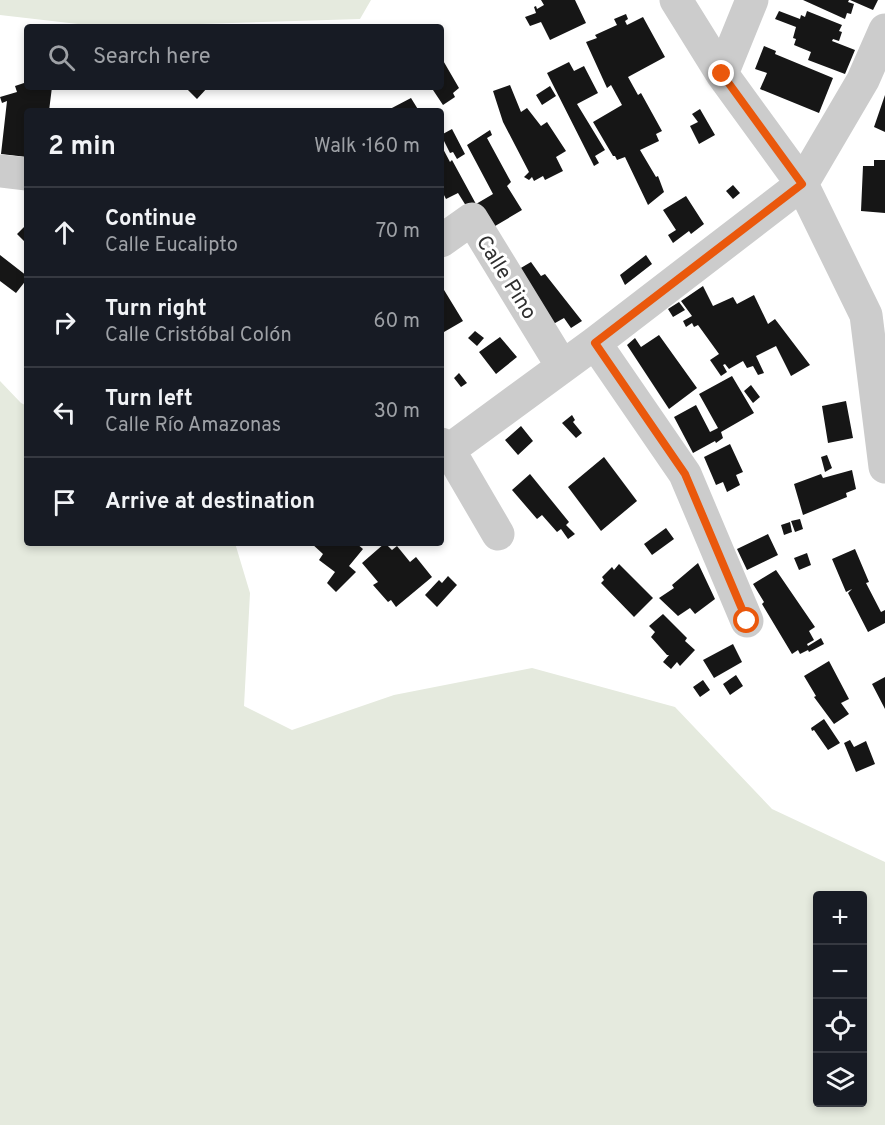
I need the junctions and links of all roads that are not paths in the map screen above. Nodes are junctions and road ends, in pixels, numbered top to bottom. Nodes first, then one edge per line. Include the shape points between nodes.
1 (676, 0) edge
2 (752, 0) edge
3 (885, 30) edge
4 (722, 74) junction
5 (0, 171) edge
6 (24, 174) edge
7 (802, 184) junction
8 (444, 239) edge
9 (595, 343) junction
10 (562, 366) junction
11 (445, 447) edge
12 (885, 467) edge
13 (498, 534) dead end
14 (747, 621) dead end

1 - 4 street
2 - 4 street
3 - 7 street via 863,80
4 - 7 street
5 - 6 street
7 - 9 street
7 - 12 street via 866,315
8 - 10 street, Calle Pino via 472,219
9 - 10 street
9 - 14 street via 685,474
10 - 11 street
11 - 13 street

